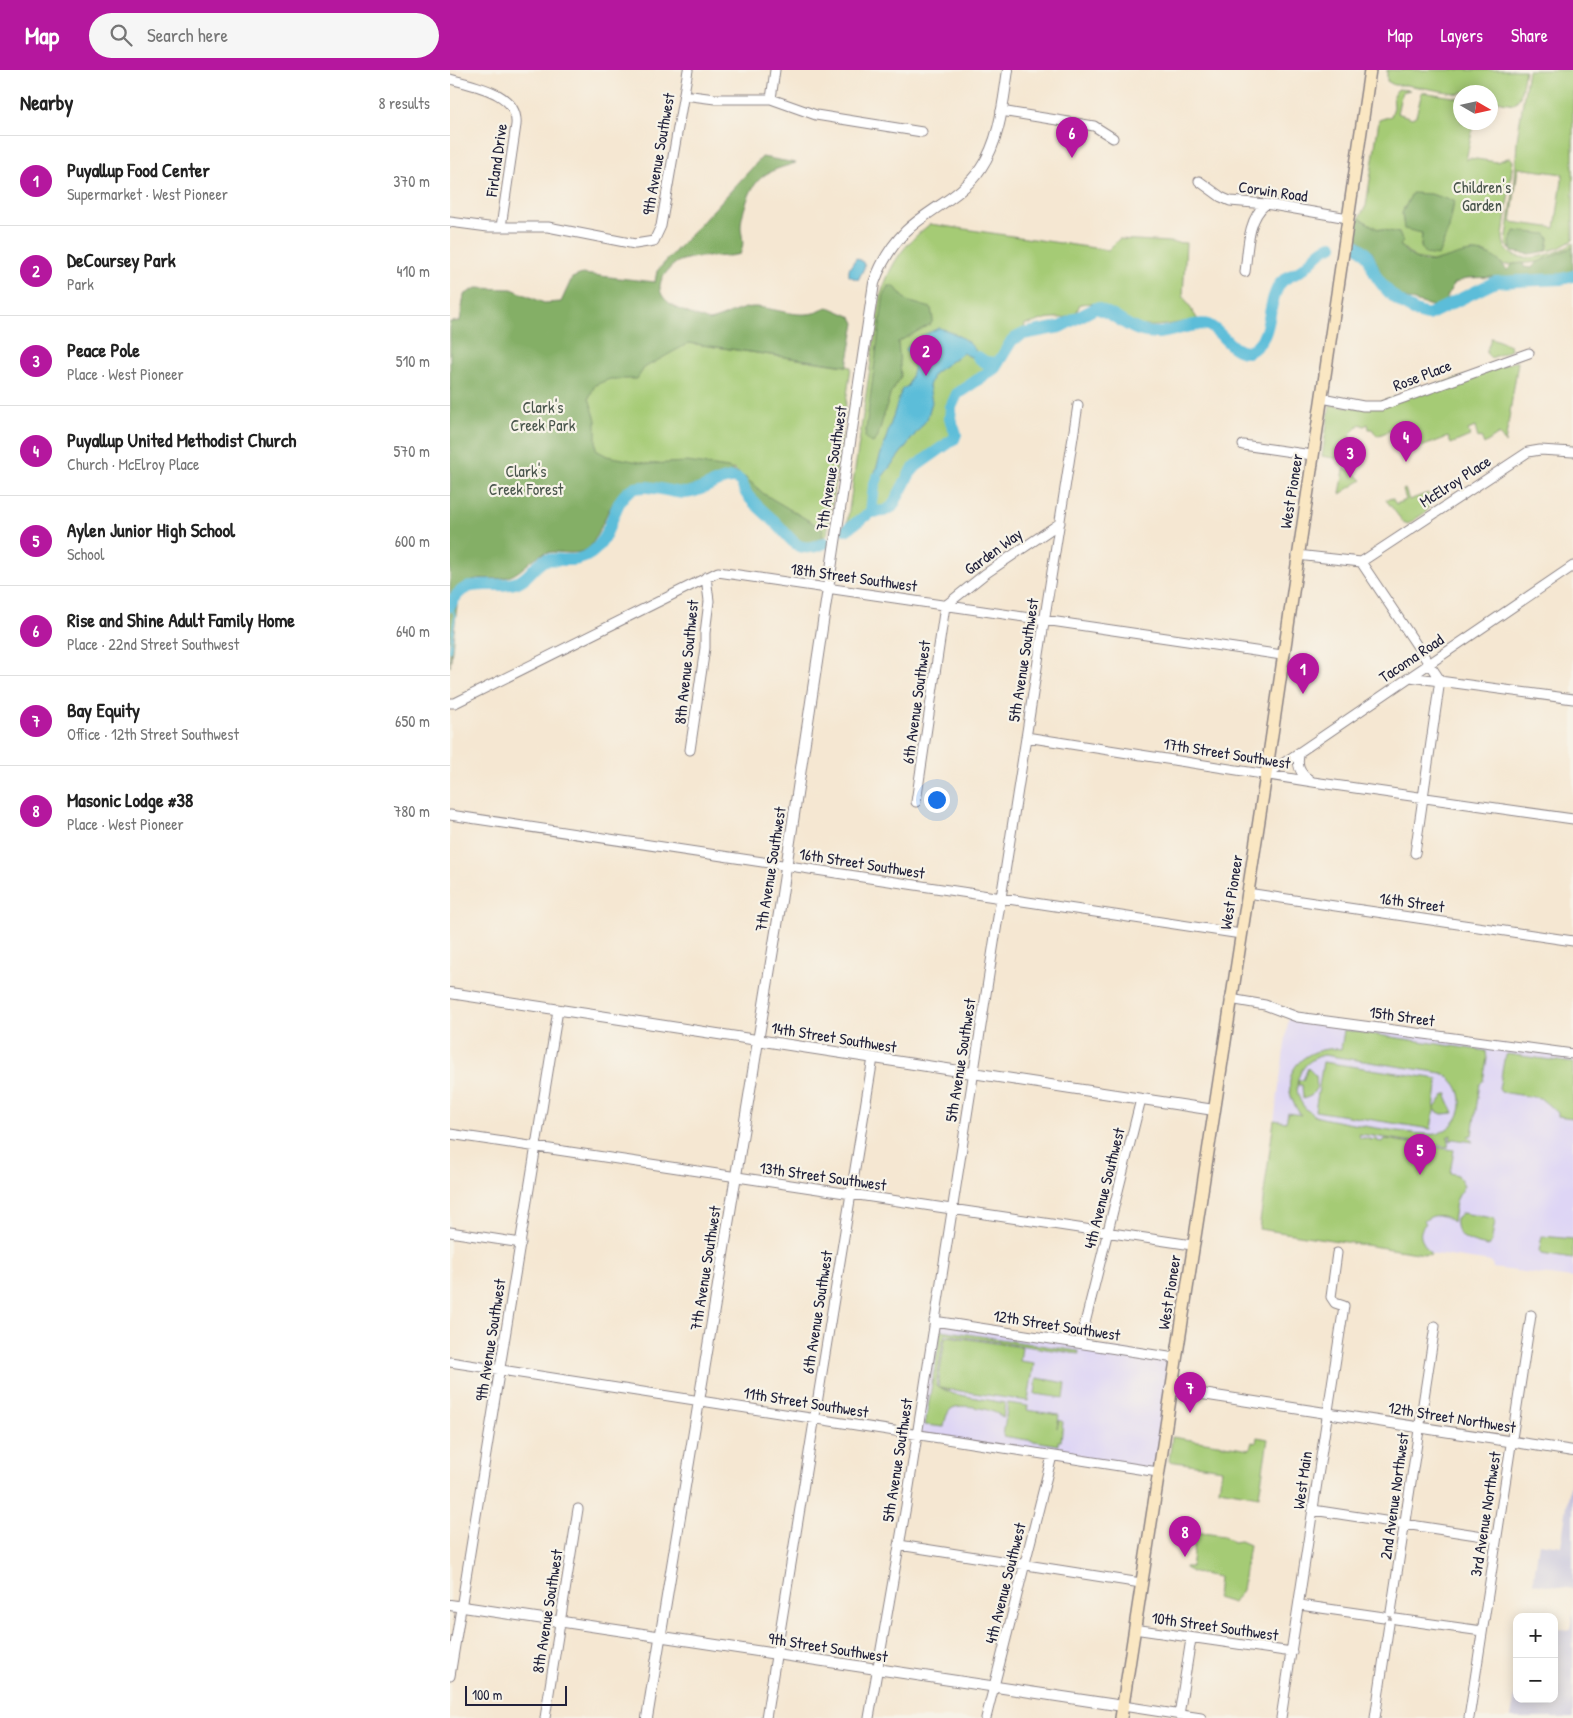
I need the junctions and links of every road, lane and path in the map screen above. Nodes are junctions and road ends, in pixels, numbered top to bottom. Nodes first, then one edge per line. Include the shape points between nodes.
1 (688, 70) edge
2 (775, 70) edge
3 (1008, 70) edge
4 (1370, 70) edge
5 (450, 79) edge
6 (684, 96) junction
7 (771, 98) junction
8 (1002, 111) junction
9 (922, 132) dead end
10 (1114, 138) dead end
11 (1199, 181) dead end
12 (1266, 204) junction
13 (1348, 218) junction
14 (450, 222) edge
15 (501, 227) junction
16 (1246, 272) dead end
17 (1529, 353) dead end
18 (1322, 398) junction
19 (1078, 405) dead end
20 (1243, 445) dead end
21 (1573, 452) edge
22 (1312, 455) junction
23 (1060, 523) junction
24 (1297, 555) junction
25 (1361, 562) junction
26 (1573, 566) edge
27 (1560, 575) junction
28 (706, 577) junction
29 (1573, 577) edge
30 (828, 588) junction
31 (945, 606) junction
32 (1044, 620) junction
33 (1282, 655) junction
34 (1430, 663) junction
35 (1410, 677) junction
36 (1440, 680) junction
37 (1573, 699) edge
38 (450, 703) edge
39 (1026, 737) junction
40 (690, 750) dead end
41 (1300, 752) junction
42 (1266, 774) junction
43 (1313, 782) junction
44 (1422, 797) junction
45 (916, 802) dead end
46 (450, 815) edge
47 (1573, 819) edge
48 (1415, 853) dead end
49 (786, 867) junction
50 (1247, 893) junction
51 (1001, 898) junction
52 (1241, 934) junction
53 (1573, 941) edge
54 (450, 993) edge
55 (1230, 999) junction
56 (558, 1010) junction
57 (758, 1040) junction
58 (1573, 1054) edge
59 (873, 1058) junction
60 (973, 1074) junction
61 (1141, 1099) junction
62 (1214, 1110) junction
63 (450, 1134) edge
64 (536, 1148) junction
65 (735, 1178) junction
66 (851, 1195) junction
67 (952, 1210) junction
68 (450, 1232) edge
69 (1108, 1233) junction
70 (521, 1244) junction
71 (1192, 1246) junction
72 (1337, 1253) dead end
73 (1531, 1315) dead end
74 (934, 1321) junction
75 (1435, 1326) dead end
76 (1080, 1343) junction
77 (1175, 1358) junction
78 (450, 1362) edge
79 (500, 1370) junction
80 (1170, 1389) junction
81 (699, 1400) junction
82 (1327, 1413) junction
83 (814, 1418) junction
84 (1419, 1427) junction
85 (917, 1435) junction
86 (1511, 1441) junction
87 (1573, 1451) edge
88 (1052, 1456) junction
89 (1158, 1472) junction
90 (578, 1509) dead end
91 (1313, 1510) junction
92 (1405, 1524) junction
93 (1496, 1538) junction
94 (899, 1545) junction
95 (1025, 1564) junction
96 (1141, 1583) junction
97 (450, 1605) edge
98 (1300, 1605) junction
99 (461, 1607) junction
100 (1390, 1618) junction
101 (561, 1622) junction
102 (1134, 1629) junction
103 (1482, 1631) junction
104 (660, 1636) junction
105 (1191, 1639) junction
106 (1292, 1652) junction
107 (776, 1654) junction
108 (877, 1669) junction
109 (450, 1676) edge
110 (994, 1687) junction
111 (1123, 1706) junction
112 (1174, 1715) edge
113 (545, 1718) edge
114 (646, 1718) edge
115 (766, 1718) edge
116 (869, 1718) edge
117 (986, 1718) edge
118 (1121, 1718) edge
119 (1201, 1718) edge
120 (1281, 1718) edge
121 (1376, 1718) edge
122 (1469, 1718) edge

1 - 6 street, 9th Avenue Southwest
2 - 7 street
3 - 8 street, 7th Avenue Southwest
4 - 13 main road, West Pioneer
5 - 15 street, Firland Drive via 497,94 515,110 516,125
6 - 7 street
6 - 15 street, 9th Avenue Southwest via 660,226 654,241 635,244 542,226
7 - 9 street via 816,115
8 - 10 street via 1094,126
8 - 30 street, 7th Avenue Southwest via 989,154 973,180 906,231 878,271 871,295
11 - 12 street, Corwin Road via 1230,201
12 - 13 street, Corwin Road
12 - 16 street via 1254,218
13 - 18 main road, West Pioneer
14 - 15 street
17 - 18 street, Rose Place via 1381,406
18 - 22 main road, West Pioneer
19 - 23 street, 5th Avenue Southwest
20 - 22 street
21 - 25 street, McElroy Place via 1528,452
22 - 24 main road, West Pioneer
23 - 31 street, Garden Way via 985,574
23 - 32 street, 5th Avenue Southwest
24 - 25 street
24 - 33 main road, West Pioneer
25 - 34 street
26 - 27 street, Tacoma Road
27 - 29 street
27 - 34 street, Tacoma Road
28 - 30 street, 18th Street Southwest via 718,572
28 - 38 street, 18th Street Southwest
28 - 40 street, 8th Avenue Southwest via 709,601 706,648
30 - 31 street, 18th Street Southwest
30 - 49 street, 7th Avenue Southwest
31 - 32 street, 18th Street Southwest
31 - 45 street, 6th Avenue Southwest
32 - 33 street, 18th Street Southwest
32 - 39 street, 5th Avenue Southwest
33 - 42 main road, West Pioneer
34 - 35 street, Tacoma Road
34 - 36 street
35 - 36 street
35 - 41 street, Tacoma Road
36 - 37 street
36 - 44 street
39 - 42 street, 17th Street Southwest
39 - 51 street, 5th Avenue Southwest
41 - 42 street, Tacoma Road
41 - 43 street via 1299,769
42 - 43 street, 17th Street Southwest
42 - 50 main road, West Pioneer
43 - 44 street, 17th Street Southwest
44 - 47 street, 17th Street Southwest
44 - 48 street
46 - 49 street, 16th Street Southwest
49 - 51 street, 16th Street Southwest
49 - 57 street, 7th Avenue Southwest
50 - 52 main road, West Pioneer
50 - 53 street, 16th Street
51 - 52 street, 16th Street Southwest
51 - 60 street, 5th Avenue Southwest
52 - 55 main road, West Pioneer
54 - 56 street, 14th Street Southwest
55 - 58 street, 15th Street via 1263,1004 1303,1018
55 - 62 main road, West Pioneer
56 - 57 street, 14th Street Southwest
56 - 64 street, 9th Avenue Southwest
57 - 59 street, 14th Street Southwest
57 - 65 street, 7th Avenue Southwest
59 - 60 street, 14th Street Southwest
59 - 66 street, 6th Avenue Southwest
60 - 61 street, 14th Street Southwest
60 - 67 street, 5th Avenue Southwest
61 - 62 street, 14th Street Southwest
61 - 69 street, 4th Avenue Southwest
62 - 71 main road, West Pioneer
63 - 64 street, 13th Street Southwest
64 - 65 street, 13th Street Southwest
64 - 70 street, 9th Avenue Southwest
65 - 66 street, 13th Street Southwest
65 - 81 street, 7th Avenue Southwest
66 - 67 street, 13th Street Southwest
66 - 83 street, 6th Avenue Southwest
67 - 69 street, 13th Street Southwest
67 - 74 street, 5th Avenue Southwest
68 - 70 street
69 - 71 street, 13th Street Southwest
69 - 76 street, 4th Avenue Southwest
70 - 79 street, 9th Avenue Southwest
71 - 77 main road, West Pioneer
72 - 82 street, West Main via 1331,1297 1344,1306
73 - 86 street, 3rd Avenue Northwest
74 - 76 street, 12th Street Southwest
74 - 85 street, 5th Avenue Southwest
75 - 84 street, 2nd Avenue Northwest
76 - 77 street, 12th Street Southwest
77 - 80 main road, West Pioneer
78 - 79 street, 11th Street Southwest
79 - 81 street, 11th Street Southwest
79 - 99 street, 9th Avenue Southwest
80 - 82 street
80 - 89 main road, West Pioneer
81 - 83 street, 11th Street Southwest
81 - 104 street, 7th Avenue Southwest
82 - 84 street, 12th Street Northwest
82 - 91 street, West Main
83 - 85 street, 11th Street Southwest
83 - 107 street, 6th Avenue Southwest
84 - 86 street, 12th Street Northwest
84 - 92 street, 2nd Avenue Northwest
85 - 88 street, 11th Street Southwest
85 - 94 street, 5th Avenue Southwest
86 - 87 street, 12th Street Northwest
86 - 93 street, 3rd Avenue Northwest
88 - 89 street, 11th Street Southwest
88 - 95 street, 4th Avenue Southwest
89 - 96 main road, West Pioneer
90 - 101 street, 8th Avenue Southwest
91 - 92 street
91 - 98 street, West Main
92 - 93 street
92 - 100 street, 2nd Avenue Northwest
93 - 103 street, 3rd Avenue Northwest
94 - 95 street
94 - 108 street, 5th Avenue Southwest
95 - 96 street
95 - 110 street, 4th Avenue Southwest
96 - 102 main road, West Pioneer
97 - 99 street, 9th Street Southwest
98 - 100 street
98 - 106 street, West Main
99 - 101 street, 9th Street Southwest
99 - 109 street, 9th Avenue Southwest
100 - 103 street
100 - 121 street, 2nd Avenue Northwest
101 - 104 street, 9th Street Southwest
101 - 113 street, 8th Avenue Southwest
102 - 105 street, 10th Street Southwest
102 - 111 main road, West Pioneer
103 - 122 street, 3rd Avenue Northwest
104 - 107 street, 9th Street Southwest
104 - 114 street, 7th Avenue Southwest
105 - 106 street, 10th Street Southwest
105 - 112 street
106 - 120 street, West Main
107 - 108 street, 9th Street Southwest
107 - 115 street, 6th Avenue Southwest
108 - 110 street, 9th Street Southwest
108 - 116 street, 5th Avenue Southwest
110 - 111 street, 9th Street Southwest
110 - 117 street, 4th Avenue Southwest
111 - 112 street, 9th Street Southwest
111 - 118 main road, West Pioneer
112 - 119 street, 9th Street Southwest

